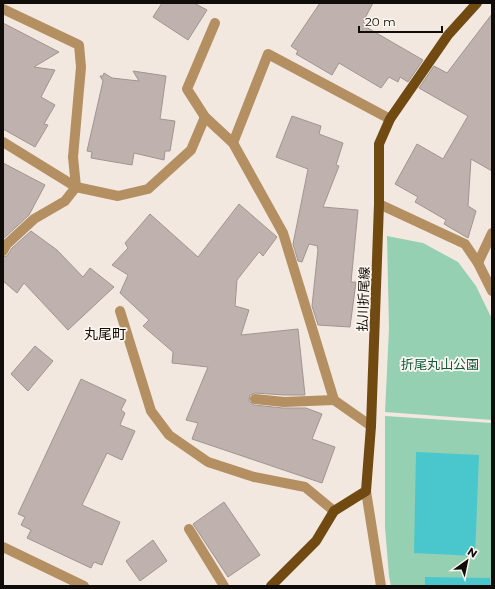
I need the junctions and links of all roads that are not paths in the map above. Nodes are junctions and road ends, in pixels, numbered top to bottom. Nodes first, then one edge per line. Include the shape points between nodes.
1 (477, 3) edge
2 (3, 9) edge
3 (215, 23) dead end
4 (205, 117) junction
5 (390, 119) junction
6 (3, 142) edge
7 (233, 143) junction
8 (76, 187) junction
9 (379, 204) junction
10 (492, 233) edge
11 (3, 251) edge
12 (478, 263) junction
13 (492, 291) edge
14 (120, 311) dead end
15 (255, 399) dead end
16 (334, 400) junction
17 (371, 426) junction
18 (366, 491) junction
19 (334, 511) junction
20 (189, 529) dead end
21 (3, 547) edge
22 (84, 586) edge
23 (224, 586) edge
24 (271, 586) edge
25 (381, 586) edge

1 - 5 main road, 払川折尾線 via 448,35
2 - 8 street via 79,45 81,67 72,158
3 - 4 street via 187,89
4 - 7 street
4 - 8 street via 191,150 148,189 118,196
5 - 7 street via 268,54
5 - 9 main road, 払川折尾線 via 379,144
6 - 8 street
7 - 16 street via 283,233
8 - 11 street via 65,201 34,219
9 - 12 street via 465,244
9 - 17 main road, 払川折尾線
10 - 12 street
12 - 13 street
14 - 19 street via 152,410 169,435 208,462 254,477 304,487
15 - 16 street via 284,402
16 - 17 street
17 - 18 main road, 払川折尾線
18 - 19 main road
18 - 25 street
19 - 24 main road via 316,541
20 - 23 street
21 - 22 street

